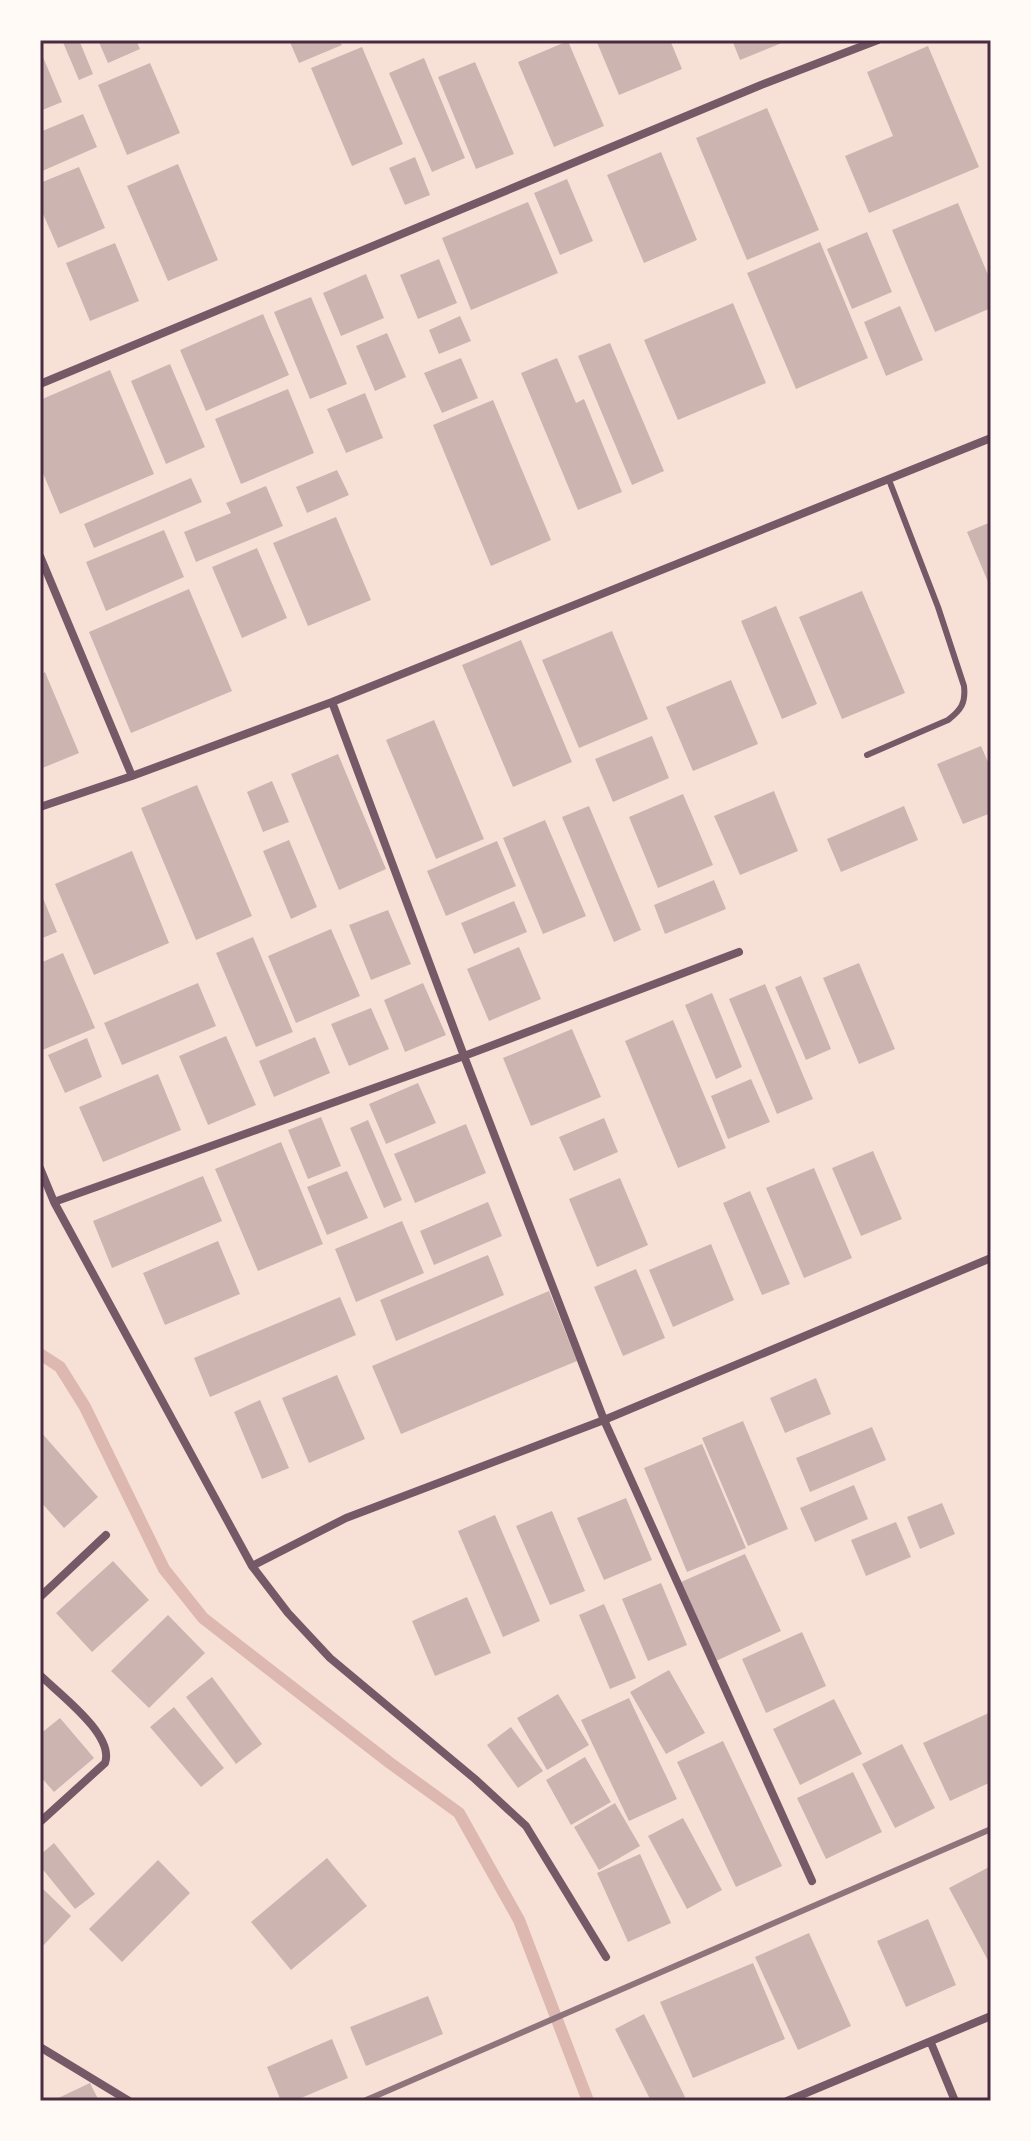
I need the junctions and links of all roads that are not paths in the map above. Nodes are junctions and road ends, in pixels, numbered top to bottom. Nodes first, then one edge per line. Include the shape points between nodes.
1 (878, 40) edge
2 (40, 384) edge
3 (991, 438) edge
4 (889, 480) junction
5 (40, 556) edge
6 (332, 702) junction
7 (867, 755) dead end
8 (132, 776) junction
9 (40, 807) edge
10 (739, 952) dead end
11 (464, 1056) junction
12 (40, 1168) edge
13 (54, 1202) junction
14 (991, 1258) edge
15 (604, 1420) junction
16 (106, 1535) dead end
17 (252, 1566) junction
18 (40, 1597) edge
19 (40, 1675) edge
20 (40, 1822) edge
21 (812, 1881) dead end
22 (606, 1957) dead end
23 (991, 2016) edge
24 (931, 2043) junction
25 (40, 2047) edge
26 (129, 2101) edge
27 (787, 2101) edge
28 (955, 2101) edge

1 - 2 street
3 - 4 street
4 - 6 street
4 - 7 lane via 938,607 965,700 948,720
5 - 8 street
6 - 8 street
6 - 11 street
8 - 9 street
10 - 11 street
11 - 13 street
11 - 15 street
12 - 13 street
13 - 17 street
14 - 15 street
15 - 17 street via 346,1518
15 - 21 street
16 - 18 street
17 - 22 street via 330,1658 526,1826
19 - 20 street via 95,1729 107,1756
23 - 24 street
24 - 27 street
24 - 28 street
25 - 26 street

